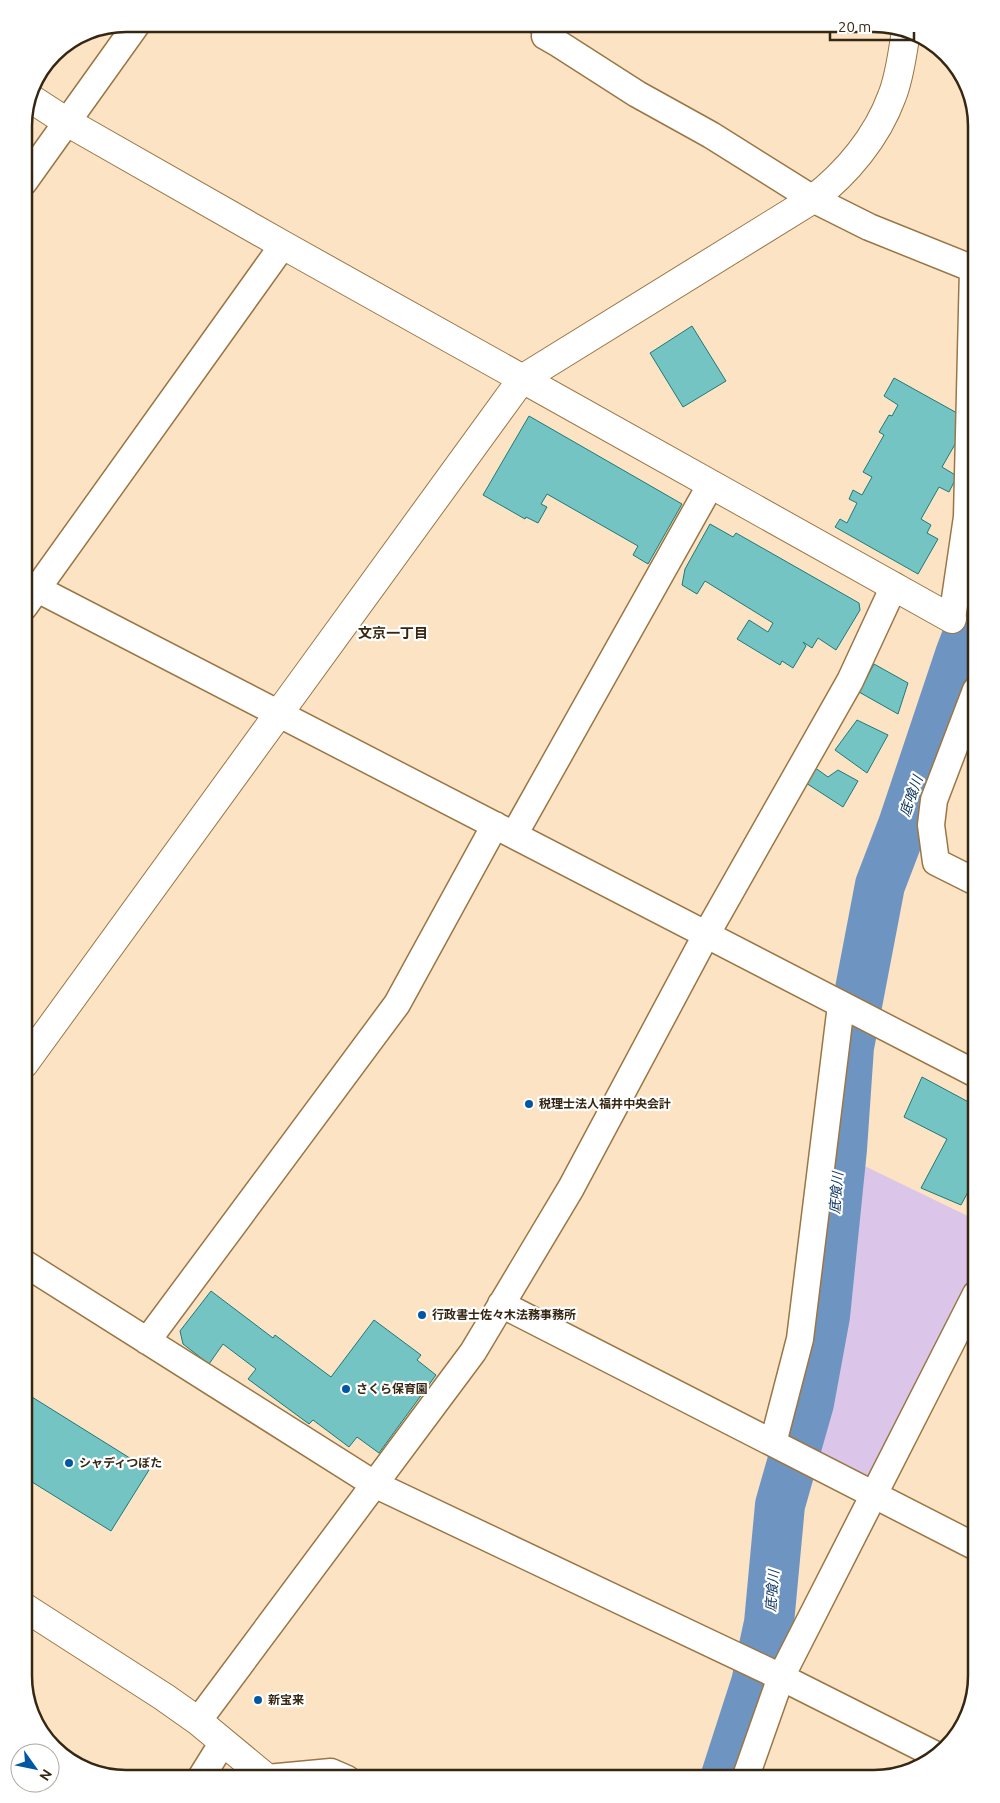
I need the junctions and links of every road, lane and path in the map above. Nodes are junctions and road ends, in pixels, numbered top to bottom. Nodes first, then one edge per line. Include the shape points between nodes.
1 (131, 33) edge
2 (547, 33) edge
3 (905, 37) edge
4 (36, 102) edge
5 (67, 122) junction
6 (33, 169) edge
7 (812, 199) junction
8 (283, 245) junction
9 (968, 267) edge
10 (522, 379) junction
11 (968, 482) edge
12 (711, 484) junction
13 (33, 586) edge
14 (894, 586) junction
15 (33, 594) edge
16 (952, 619) joint
17 (968, 711) edge
18 (279, 713) junction
19 (505, 830) junction
20 (968, 878) edge
21 (706, 935) junction
22 (841, 1005) junction
23 (32, 1052) edge
24 (968, 1070) edge
25 (32, 1268) edge
26 (501, 1304) junction
27 (968, 1310) edge
28 (147, 1341) junction
29 (784, 1449) junction
30 (374, 1484) junction
31 (875, 1495) junction
32 (968, 1543) edge
33 (32, 1612) edge
34 (776, 1675) junction
35 (198, 1721) junction
36 (223, 1742) junction
37 (930, 1752) edge
38 (206, 1770) edge
39 (256, 1770) edge
40 (748, 1770) edge

1 - 5 street
2 - 7 street via 545,36 636,94 711,135
3 - 7 street via 898,75 885,112 853,160
4 - 5 street
5 - 6 street
5 - 8 street
7 - 9 street via 869,227
7 - 10 street
8 - 10 street
8 - 13 street
10 - 12 street
10 - 18 street
11 - 16 street via 967,517
12 - 14 street
12 - 19 street
14 - 16 street
14 - 21 street via 850,681
15 - 18 street
17 - 20 street via 934,800 931,825 936,862
18 - 19 street
18 - 23 street
19 - 21 street
19 - 28 street via 397,1004
21 - 22 street
21 - 26 street via 571,1188
22 - 24 street
22 - 29 street
25 - 28 street
26 - 29 street
26 - 30 street via 473,1352
27 - 31 street
28 - 30 street
29 - 31 street
30 - 34 street
30 - 35 street
31 - 32 street
31 - 34 street
33 - 35 street
34 - 37 street
34 - 40 street
35 - 36 street
36 - 38 street
36 - 39 street

